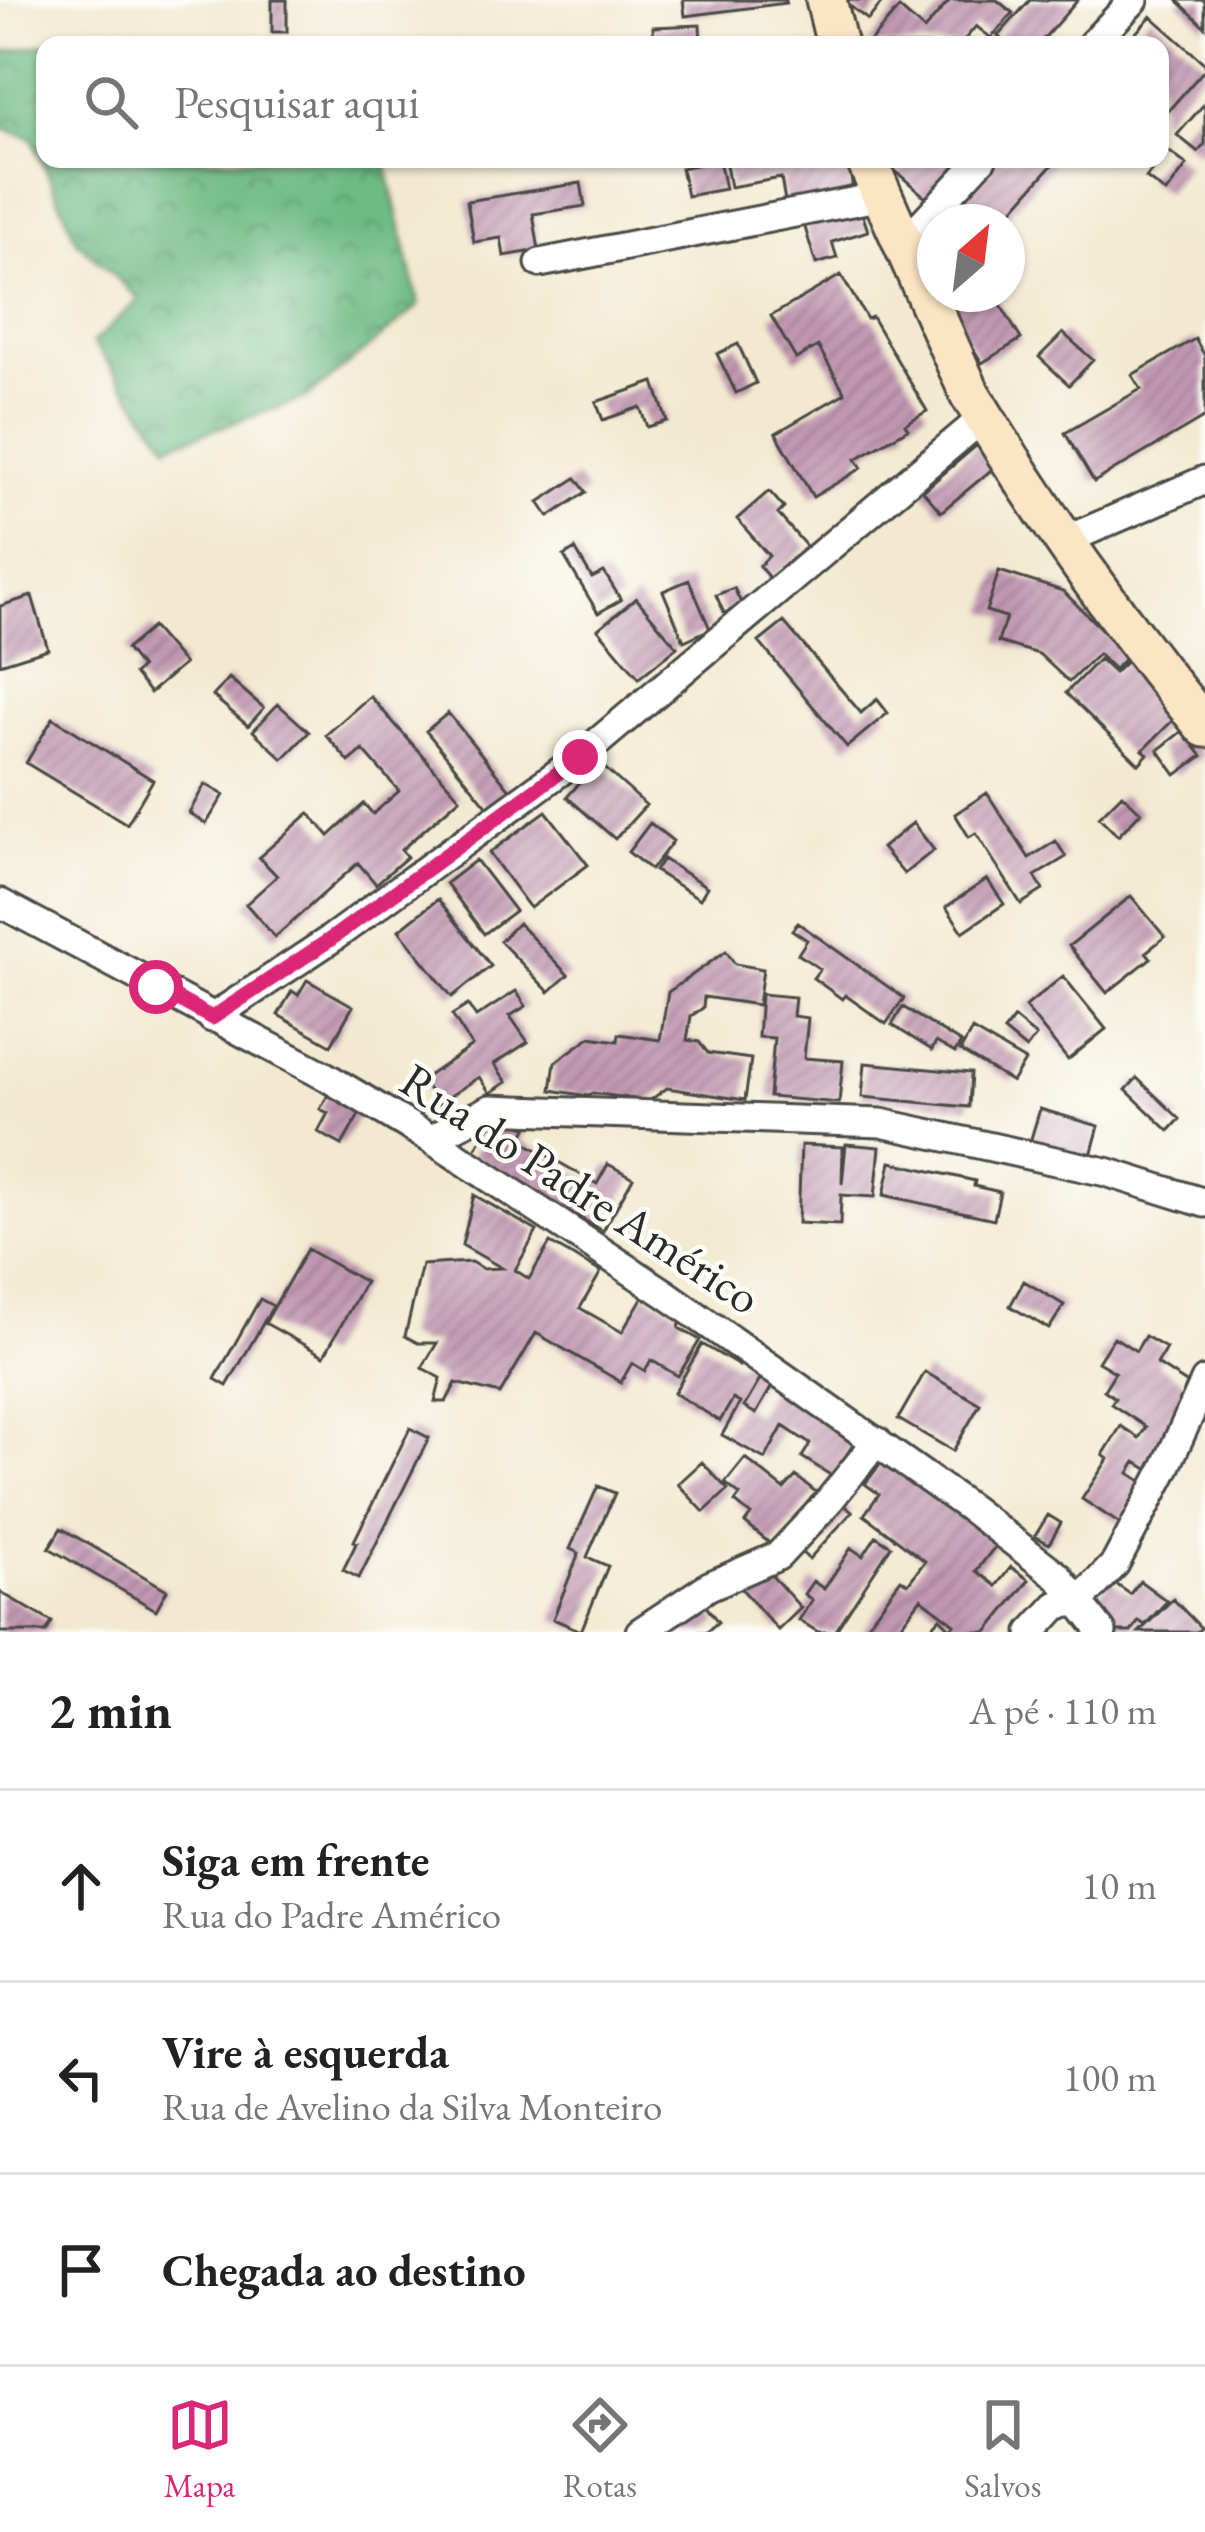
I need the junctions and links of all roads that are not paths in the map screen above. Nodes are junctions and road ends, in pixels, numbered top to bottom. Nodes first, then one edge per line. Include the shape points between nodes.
1 (826, 0) edge
2 (1134, 0) edge
3 (835, 36) edge
4 (1100, 36) edge
5 (870, 168) edge
6 (974, 168) edge
7 (882, 196) junction
8 (902, 244) junction
9 (540, 263) dead end
10 (984, 417) junction
11 (1205, 480) edge
12 (1064, 541) junction
13 (1205, 727) edge
14 (0, 903) edge
15 (212, 1018) junction
16 (430, 1139) junction
17 (1205, 1203) edge
18 (1205, 1381) edge
19 (877, 1441) junction
20 (1078, 1602) junction
21 (640, 1632) edge
22 (1032, 1632) edge
23 (1102, 1632) edge

1 - 3 main road
2 - 4 street
5 - 7 main road
6 - 8 street
7 - 8 main road
7 - 9 street
8 - 10 main road
10 - 12 main road
10 - 15 street via 580,757
11 - 12 street
12 - 13 main road
14 - 15 street, Rua do Padre Américo
15 - 16 street, Rua do Padre Américo
16 - 17 street via 490,1109 881,1123 1106,1172
16 - 19 street, Rua do Padre Américo
18 - 20 street via 1115,1564
19 - 20 street, Rua do Padre Américo via 1058,1576
19 - 21 street via 778,1556 709,1586
20 - 22 street via 1057,1605
20 - 23 street, Rua do Padre Américo

